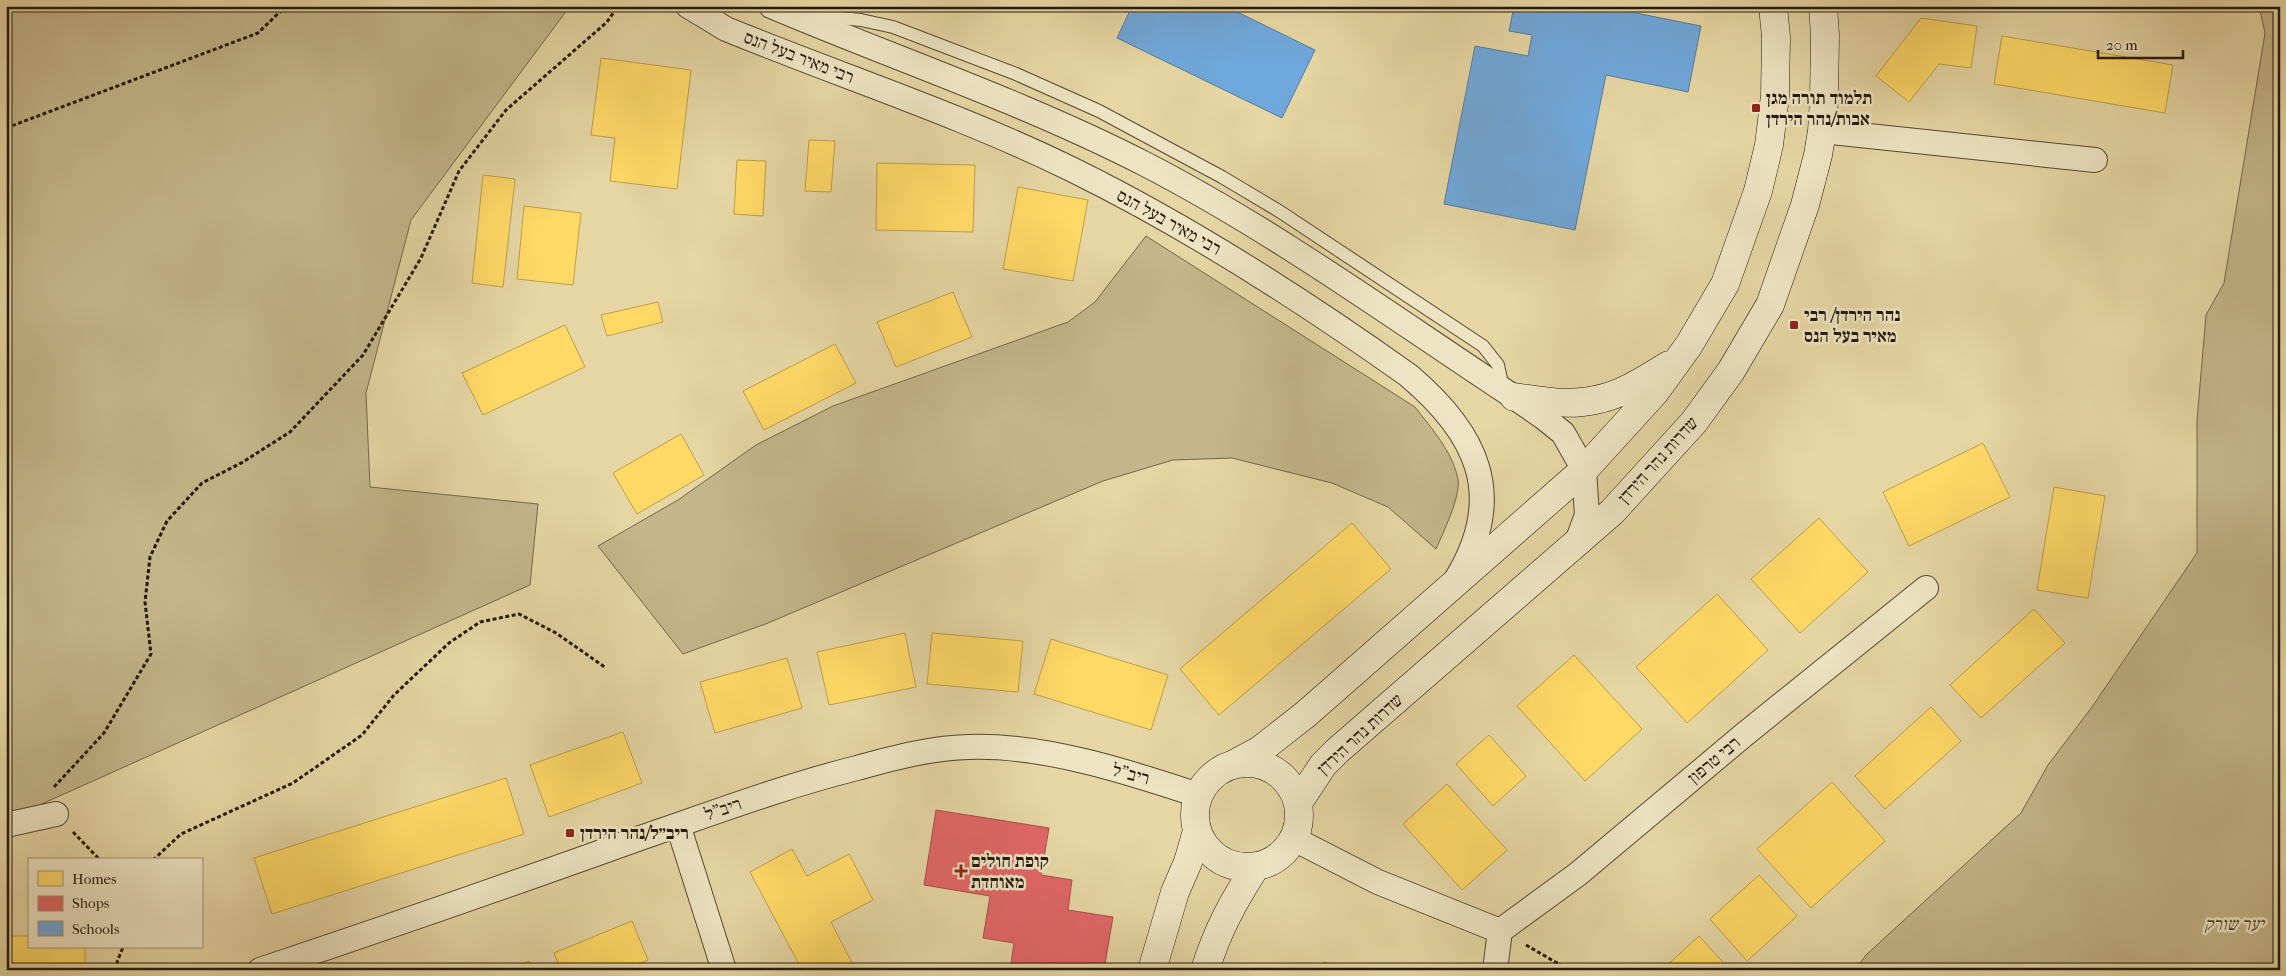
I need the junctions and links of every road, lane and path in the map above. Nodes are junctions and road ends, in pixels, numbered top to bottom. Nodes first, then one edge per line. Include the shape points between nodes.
1 (286, 6) edge
2 (618, 6) edge
3 (688, 6) edge
4 (1773, 6) edge
5 (1823, 6) edge
6 (778, 9) edge
7 (6, 128) edge
8 (1822, 131) junction
9 (2095, 160) dead end
10 (1679, 359) junction
11 (1509, 394) junction
12 (1584, 470) junction
13 (1577, 542) junction
14 (1452, 586) junction
15 (1926, 588) dead end
16 (606, 668) dead end
17 (1232, 765) junction
18 (1198, 796) junction
19 (1298, 803) junction
20 (56, 814) junction
21 (6, 825) edge
22 (678, 825) junction
23 (1197, 831) junction
24 (1294, 839) junction
25 (98, 858) edge
26 (155, 858) edge
27 (1256, 866) junction
28 (1500, 931) junction
29 (123, 948) edge
30 (120, 970) edge
31 (260, 970) edge
32 (724, 970) edge
33 (1152, 970) edge
34 (1205, 970) edge
35 (1495, 970) edge
36 (1569, 970) edge

1 - 7 path via 258,33
2 - 20 path via 607,22 506,110 459,171 421,258 363,355 290,432 202,483 167,521 150,557 145,602 151,654 104,733 42,800
3 - 14 street, רבי מאיר בעל הנס via 726,29 991,133 1121,194 1245,265 1408,375 1454,422 1469,445 1478,468 1483,496 1482,516 1470,557
4 - 10 main road via 1775,96 1769,145 1758,191 1725,284
5 - 8 main road, שדרות נהר הירדן
6 - 11 street, רבי מאיר בעל הנס via 1006,99 1147,165 1266,233
8 - 9 street
8 - 13 main road, שדרות נהר הירדן via 1805,205 1770,305 1731,371 1694,422 1656,465 1612,512
10 - 11 main road via 1621,392 1595,401 1556,402
10 - 12 main road via 1656,392
11 - 12 street, רבי מאיר בעל הנס via 1563,434
12 - 13 street, רבי מאיר בעל הנס via 1587,515
12 - 14 main road
13 - 19 main road, שדרות נהר הירדן via 1337,751 1323,765
14 - 17 main road via 1277,737
15 - 28 street, רבי טרפון via 1578,874
16 - 26 path via 556,633 518,614 480,622 449,643 394,695 362,735 293,783 180,834
17 - 18 main road via 1212,776
17 - 19 main road via 1249,763 1273,770 1291,787
18 - 22 street, ריב"ל via 1124,771 1060,757 1017,749 969,747 912,753 833,774
18 - 23 main road via 1195,807
19 - 24 main road
20 - 21 street
20 - 25 path
22 - 31 street, ריב"ל
22 - 32 street
23 - 27 main road via 1214,855 1227,863
23 - 33 main road
24 - 27 main road via 1278,857
24 - 28 street via 1378,882
27 - 34 main road via 1220,927
28 - 35 street
28 - 36 path
29 - 30 path via 117,962

